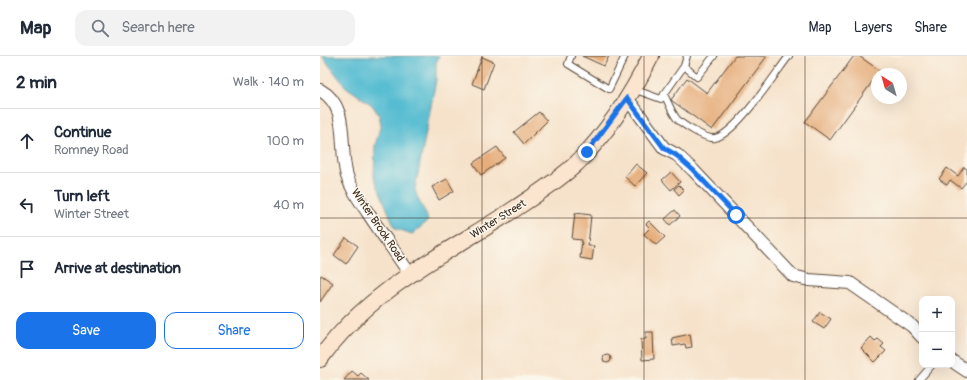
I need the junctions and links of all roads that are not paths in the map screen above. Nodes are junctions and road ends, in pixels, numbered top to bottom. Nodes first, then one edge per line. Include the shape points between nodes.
1 (571, 56) edge
2 (625, 56) edge
3 (651, 56) edge
4 (687, 56) edge
5 (714, 56) edge
6 (789, 56) edge
7 (684, 66) junction
8 (320, 90) edge
9 (630, 94) junction
10 (664, 94) junction
11 (410, 273) junction
12 (919, 334) edge
13 (320, 358) edge
14 (955, 363) edge
15 (929, 368) edge
16 (967, 371) edge
17 (919, 380) edge

1 - 2 lane via 568,64 609,88
3 - 9 street, Winter Street
4 - 7 lane
5 - 7 lane via 697,77
6 - 10 lane via 740,119 728,132 715,138 707,138 677,119
7 - 10 lane
8 - 11 street, Winter Brook Road via 328,94 338,109 347,177 355,193
9 - 10 lane via 661,99
9 - 11 street, Winter Street via 592,146 567,172 502,217
9 - 12 street via 664,148 693,170 793,276 809,280 850,283 912,326
11 - 13 street, Winter Street via 354,318
14 - 16 street
15 - 17 lane

